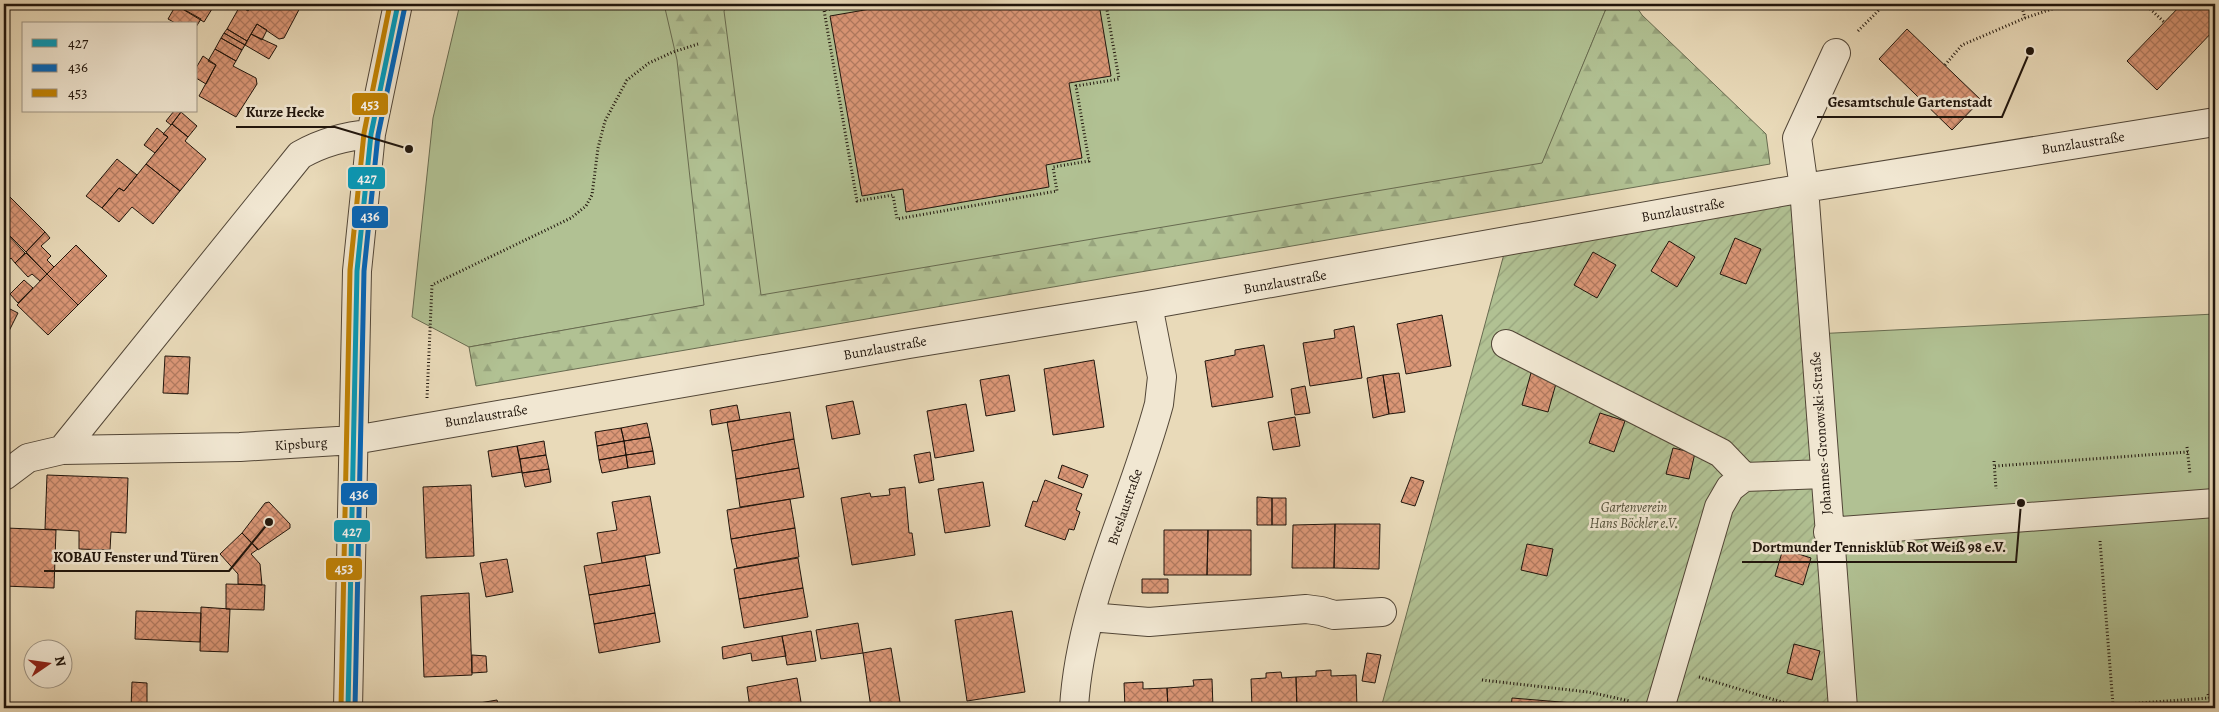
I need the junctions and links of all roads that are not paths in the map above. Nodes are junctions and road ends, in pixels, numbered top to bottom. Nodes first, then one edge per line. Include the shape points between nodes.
1 (398, 4) edge
2 (1836, 53) road end
3 (2215, 122) edge
4 (372, 134) junction
5 (1804, 188) junction
6 (1148, 305) junction
7 (1506, 344) dead end
8 (354, 440) junction
9 (62, 450) junction
10 (1824, 474) junction
11 (4, 476) edge
12 (1744, 478) junction
13 (2215, 503) edge
14 (1828, 532) junction
15 (1382, 612) dead end
16 (1090, 618) junction
17 (348, 708) edge
18 (1074, 708) edge
19 (1660, 708) edge
20 (1843, 708) edge

1 - 4 street
2 - 5 street, Johannes-Gronowski-Straße via 1797,138
3 - 5 street, Bunzlaustraße
4 - 8 street via 358,271
4 - 9 street via 337,138 300,155
5 - 6 street, Bunzlaustraße
5 - 10 street, Johannes-Gronowski-Straße
6 - 8 street, Bunzlaustraße
6 - 16 street, Breslaustraße via 1162,378 1159,404
7 - 12 street via 1721,453
8 - 9 street, Kipsburg via 258,447
8 - 17 street
9 - 11 street, Kipsburg via 28,458
10 - 12 street
10 - 14 street, Johannes-Gronowski-Straße
12 - 19 street via 1730,488 1719,507
13 - 14 street
14 - 20 street, Johannes-Gronowski-Straße
15 - 16 street via 1334,615 1306,609 1149,622
16 - 18 street, Breslaustraße

